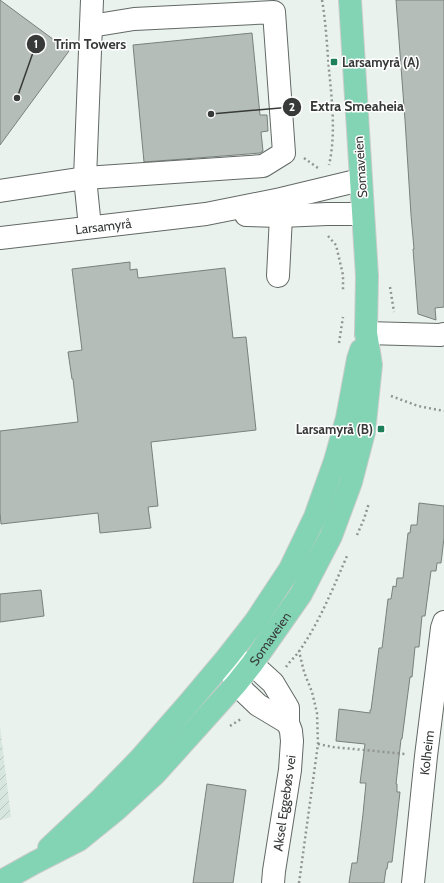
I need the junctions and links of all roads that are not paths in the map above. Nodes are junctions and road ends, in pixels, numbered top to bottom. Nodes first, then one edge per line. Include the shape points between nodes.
1 (92, 0) edge
2 (350, 0) edge
3 (91, 26) junction
4 (85, 178) junction
5 (360, 180) junction
6 (0, 191) edge
7 (281, 208) junction
8 (363, 214) junction
9 (90, 227) junction
10 (0, 238) edge
11 (278, 276) dead end
12 (366, 333) junction
13 (444, 334) edge
14 (444, 622) edge
15 (226, 659) junction
16 (252, 664) junction
17 (236, 684) junction
18 (288, 723) junction
19 (34, 863) junction
20 (0, 882) edge
21 (273, 883) edge
22 (413, 883) edge

1 - 3 street
2 - 5 main road, Somaveien
3 - 4 street
3 - 4 street via 134,19 274,12 284,153 263,166
4 - 6 street
4 - 9 street
5 - 7 street, Larsamyrå
5 - 8 main road, Somaveien
7 - 8 street, Larsamyrå via 327,214
7 - 9 street, Larsamyrå
7 - 11 street
8 - 12 main road, Somaveien via 367,276
9 - 10 street, Larsamyrå
12 - 13 street
12 - 15 main road, Somaveien via 358,359 347,418 315,518 290,569 255,622
12 - 16 main road, Somaveien via 371,365 364,432 351,482 331,536 300,594
14 - 22 street, Kolheim via 426,756
15 - 16 street
15 - 17 street
15 - 19 main road, Somaveien via 140,759
16 - 17 main road, Somaveien
16 - 18 street, Aksel Eggebøs vei via 273,683 288,708
17 - 18 street via 258,705
17 - 19 main road, Somaveien via 155,774 116,810 79,840
18 - 21 street, Aksel Eggebøs vei via 292,741 290,770
19 - 20 main road, Somaveien

